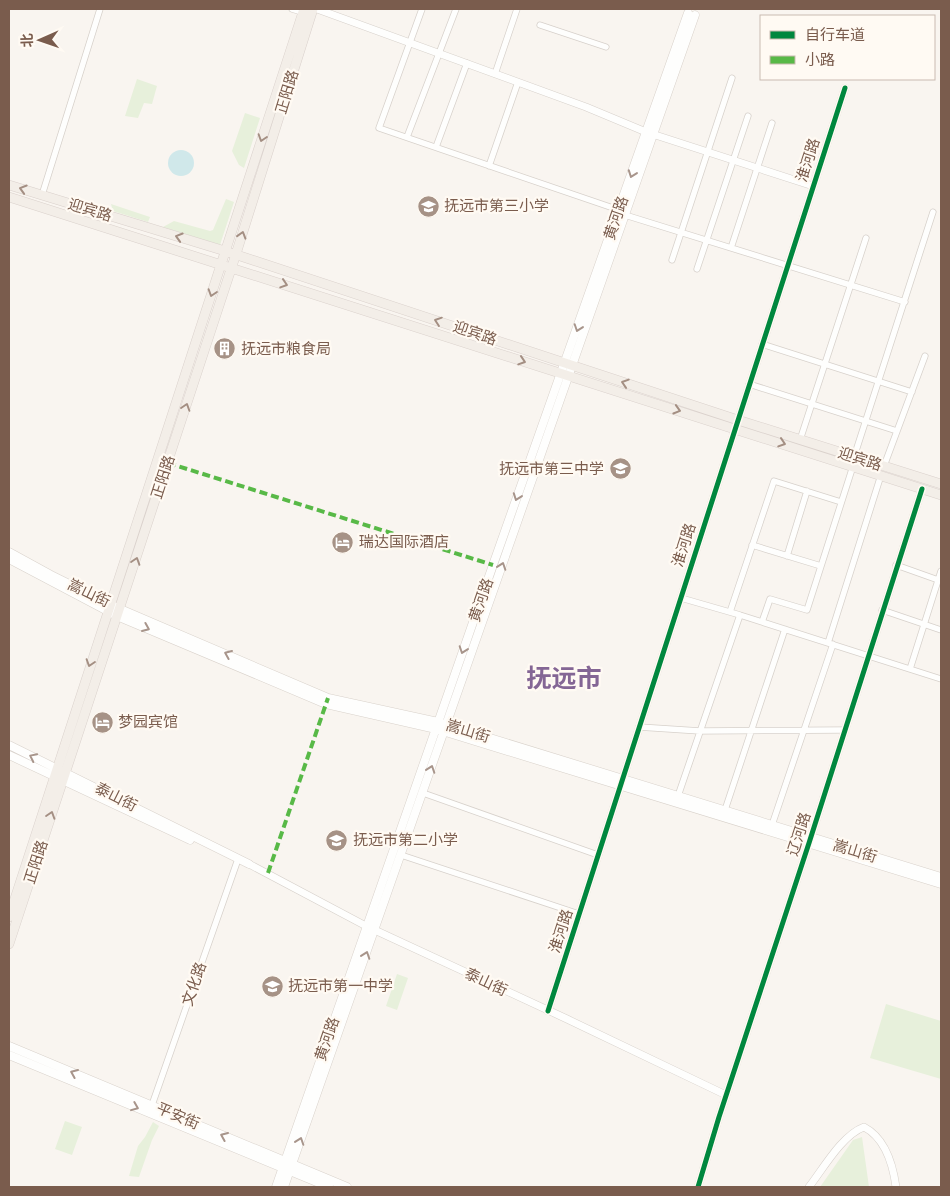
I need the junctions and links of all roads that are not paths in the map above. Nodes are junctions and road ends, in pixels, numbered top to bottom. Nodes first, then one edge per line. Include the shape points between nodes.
1 (100, 9) edge
2 (292, 9) edge
3 (422, 9) edge
4 (456, 9) edge
5 (517, 9) edge
6 (310, 11) edge
7 (692, 14) dead end
8 (540, 25) dead end
9 (410, 43) junction
10 (606, 47) dead end
11 (438, 53) junction
12 (466, 63) junction
13 (495, 74) junction
14 (732, 78) dead end
15 (518, 82) junction
16 (845, 88) dead end
17 (748, 116) dead end
18 (772, 122) dead end
19 (650, 133) junction
20 (407, 137) junction
21 (436, 148) junction
22 (708, 152) junction
23 (733, 160) junction
24 (489, 166) junction
25 (757, 168) junction
26 (9, 185) edge
27 (813, 186) junction
28 (42, 195) junction
29 (9, 197) edge
30 (622, 212) junction
31 (933, 212) dead end
32 (681, 232) junction
33 (866, 238) dead end
34 (706, 240) junction
35 (731, 248) junction
36 (225, 251) junction
37 (236, 254) junction
38 (672, 260) dead end
39 (221, 264) junction
40 (787, 265) junction
41 (232, 267) junction
42 (697, 268) dead end
43 (850, 285) junction
44 (905, 302) junction
45 (762, 344) junction
46 (924, 356) dead end
47 (824, 363) junction
48 (569, 365) junction
49 (565, 375) junction
50 (879, 382) junction
51 (749, 384) junction
52 (912, 392) junction
53 (812, 403) junction
54 (866, 421) junction
55 (736, 424) junction
56 (897, 431) junction
57 (800, 440) junction
58 (853, 461) junction
59 (884, 466) junction
60 (881, 476) junction
61 (941, 484) edge
62 (922, 489) junction
63 (807, 491) junction
64 (941, 495) edge
65 (841, 502) junction
66 (752, 545) junction
67 (9, 552) edge
68 (787, 556) junction
69 (9, 559) edge
70 (896, 565) junction
71 (821, 566) junction
72 (941, 571) edge
73 (940, 580) edge
74 (680, 598) junction
75 (109, 607) junction
76 (882, 610) junction
77 (119, 612) junction
78 (730, 612) junction
79 (740, 615) junction
80 (762, 622) junction
81 (924, 624) junction
82 (785, 629) junction
83 (941, 630) edge
84 (830, 644) junction
85 (869, 656) junction
86 (910, 669) junction
87 (941, 679) edge
88 (437, 726) junction
89 (639, 727) junction
90 (445, 728) junction
91 (845, 730) junction
92 (700, 731) junction
93 (750, 731) junction
94 (804, 731) junction
95 (9, 745) edge
96 (9, 755) edge
97 (59, 774) junction
98 (622, 782) junction
99 (423, 793) junction
100 (678, 796) junction
101 (725, 810) junction
102 (772, 825) junction
103 (810, 840) junction
104 (598, 854) junction
105 (401, 855) junction
106 (237, 862) junction
107 (249, 864) junction
108 (941, 877) edge
109 (941, 884) edge
110 (579, 914) junction
111 (9, 916) edge
112 (366, 926) junction
113 (374, 930) junction
114 (9, 944) edge
115 (548, 1011) junction
116 (9, 1046) edge
117 (9, 1055) edge
118 (726, 1096) junction
119 (152, 1105) junction
120 (287, 1167) junction
121 (276, 1187) edge
122 (284, 1187) edge
123 (329, 1187) edge
124 (347, 1187) edge
125 (698, 1187) edge
126 (809, 1187) edge
127 (896, 1187) edge

1 - 28 street
2 - 6 street
3 - 9 street
4 - 11 street
5 - 13 street
6 - 9 street
6 -> 36 main road, 正阳路
37 -> 6 main road, 正阳路
7 - 19 main road, 黄河路
8 - 10 street
9 - 11 street
9 - 20 street via 379,128
11 - 12 street
11 - 20 street
12 - 13 street
12 - 21 street
13 - 15 street
14 - 22 street
15 - 19 street
15 - 24 street
16 - 27 street, 淮河路
17 - 23 street
18 - 25 street
19 - 22 street
19 - 30 main road, 黄河路
20 - 21 street
21 - 24 street
22 - 23 street
22 - 32 street
23 - 25 street
23 - 34 street
24 - 30 street
25 - 27 street
25 - 35 street
28 -> 26 main road, 迎宾路
27 - 40 street, 淮河路
36 -> 28 main road, 迎宾路
29 - 39 main road, 迎宾路
30 - 32 street
30 - 48 main road, 黄河路
31 - 44 street
32 - 34 street
32 - 38 street
33 - 43 street
34 - 35 street
34 - 42 street
35 - 40 street
36 - 37 main road, 迎宾路
36 - 39 main road, 正阳路
37 - 41 main road, 正阳路
48 -> 37 main road, 迎宾路
39 - 41 main road, 迎宾路
39 -> 75 main road, 正阳路
40 - 43 street
40 - 45 street, 淮河路
41 -> 49 main road, 迎宾路
77 -> 41 main road, 正阳路
43 - 44 street
43 - 47 street
44 - 50 street
45 - 47 street
45 - 51 street, 淮河路
46 - 52 street
47 - 50 street
47 - 53 street
48 - 49 main road, 黄河路
55 -> 48 main road, 迎宾路
49 -> 55 main road, 迎宾路
49 -> 88 main road, 黄河路
90 -> 49 main road, 黄河路
50 - 52 street
50 - 54 street
51 - 53 street
51 - 55 street, 淮河路
52 - 56 street
53 - 54 street
53 - 57 street
54 - 56 street
54 - 58 street
55 - 57 main road, 迎宾路
55 -> 58 main road, 迎宾路
55 - 74 street, 淮河路
56 - 59 street
57 - 58 main road, 迎宾路
58 - 59 main road, 迎宾路
58 - 60 main road, 迎宾路
58 - 65 street
59 - 61 main road, 迎宾路
60 - 62 main road, 迎宾路
60 - 84 street
62 - 64 main road, 迎宾路
62 - 70 street, 辽河路
63 - 65 street
63 - 66 street via 774,480
63 - 68 street
65 - 71 street
66 - 68 street
66 - 78 street
67 - 75 main road, 嵩山街
68 - 71 street
69 - 75 main road, 嵩山街
70 - 73 street
70 - 76 street, 辽河路
71 - 80 street via 806,610 770,599
72 - 73 street
73 - 81 street
74 - 78 street
74 - 89 street, 淮河路
75 - 77 main road, 嵩山街
75 -> 97 main road, 正阳路
76 - 81 street
76 - 85 street, 辽河路
77 - 88 main road, 嵩山街 via 326,704
77 - 97 main road, 正阳路
78 - 79 street
79 - 80 street
79 - 92 street
80 - 82 street
81 - 83 street
81 - 86 street
82 - 84 street
82 - 93 street
84 - 85 street
84 - 94 street
85 - 86 street
85 - 91 street, 辽河路
86 - 87 street
88 - 90 main road, 嵩山街
88 - 112 main road, 黄河路
89 - 92 street
89 - 98 street, 淮河路
90 - 98 main road, 嵩山街
99 -> 90 main road, 黄河路
91 - 94 street
91 - 103 street, 辽河路
92 - 93 street
92 - 100 street
93 - 94 street
93 - 101 street
94 - 102 street
97 -> 95 main road, 泰山街
96 - 97 main road, 泰山街
97 - 106 main road, 泰山街
97 - 107 main road, 泰山街
97 - 111 main road, 正阳路
114 -> 97 main road, 正阳路
98 - 100 main road, 嵩山街
98 - 103 main road, 嵩山街
98 - 104 street, 淮河路
99 - 104 street
99 - 105 main road, 黄河路
100 - 101 main road, 嵩山街
101 - 102 main road, 嵩山街
102 - 103 main road, 嵩山街
103 - 108 main road, 嵩山街
103 - 109 main road, 嵩山街
103 - 118 street, 辽河路
104 - 110 street, 淮河路
105 - 110 street
105 - 113 main road, 黄河路
106 - 107 main road, 泰山街
106 - 119 street, 文化路
107 - 112 street, 泰山街
110 - 115 street, 淮河路
112 - 113 street, 泰山街
112 - 120 main road, 黄河路
113 - 115 street, 泰山街
120 -> 113 main road, 黄河路
115 - 118 street, 泰山街
119 -> 116 main road, 平安街
117 -> 120 main road, 平安街
118 - 125 street, 辽河路
120 -> 119 main road, 平安街
120 - 121 main road, 黄河路
120 - 122 main road, 黄河路
120 - 123 main road, 平安街
120 - 124 main road, 平安街
126 - 127 street via 846,1138 864,1127 873,1132 884,1146 894,1170

